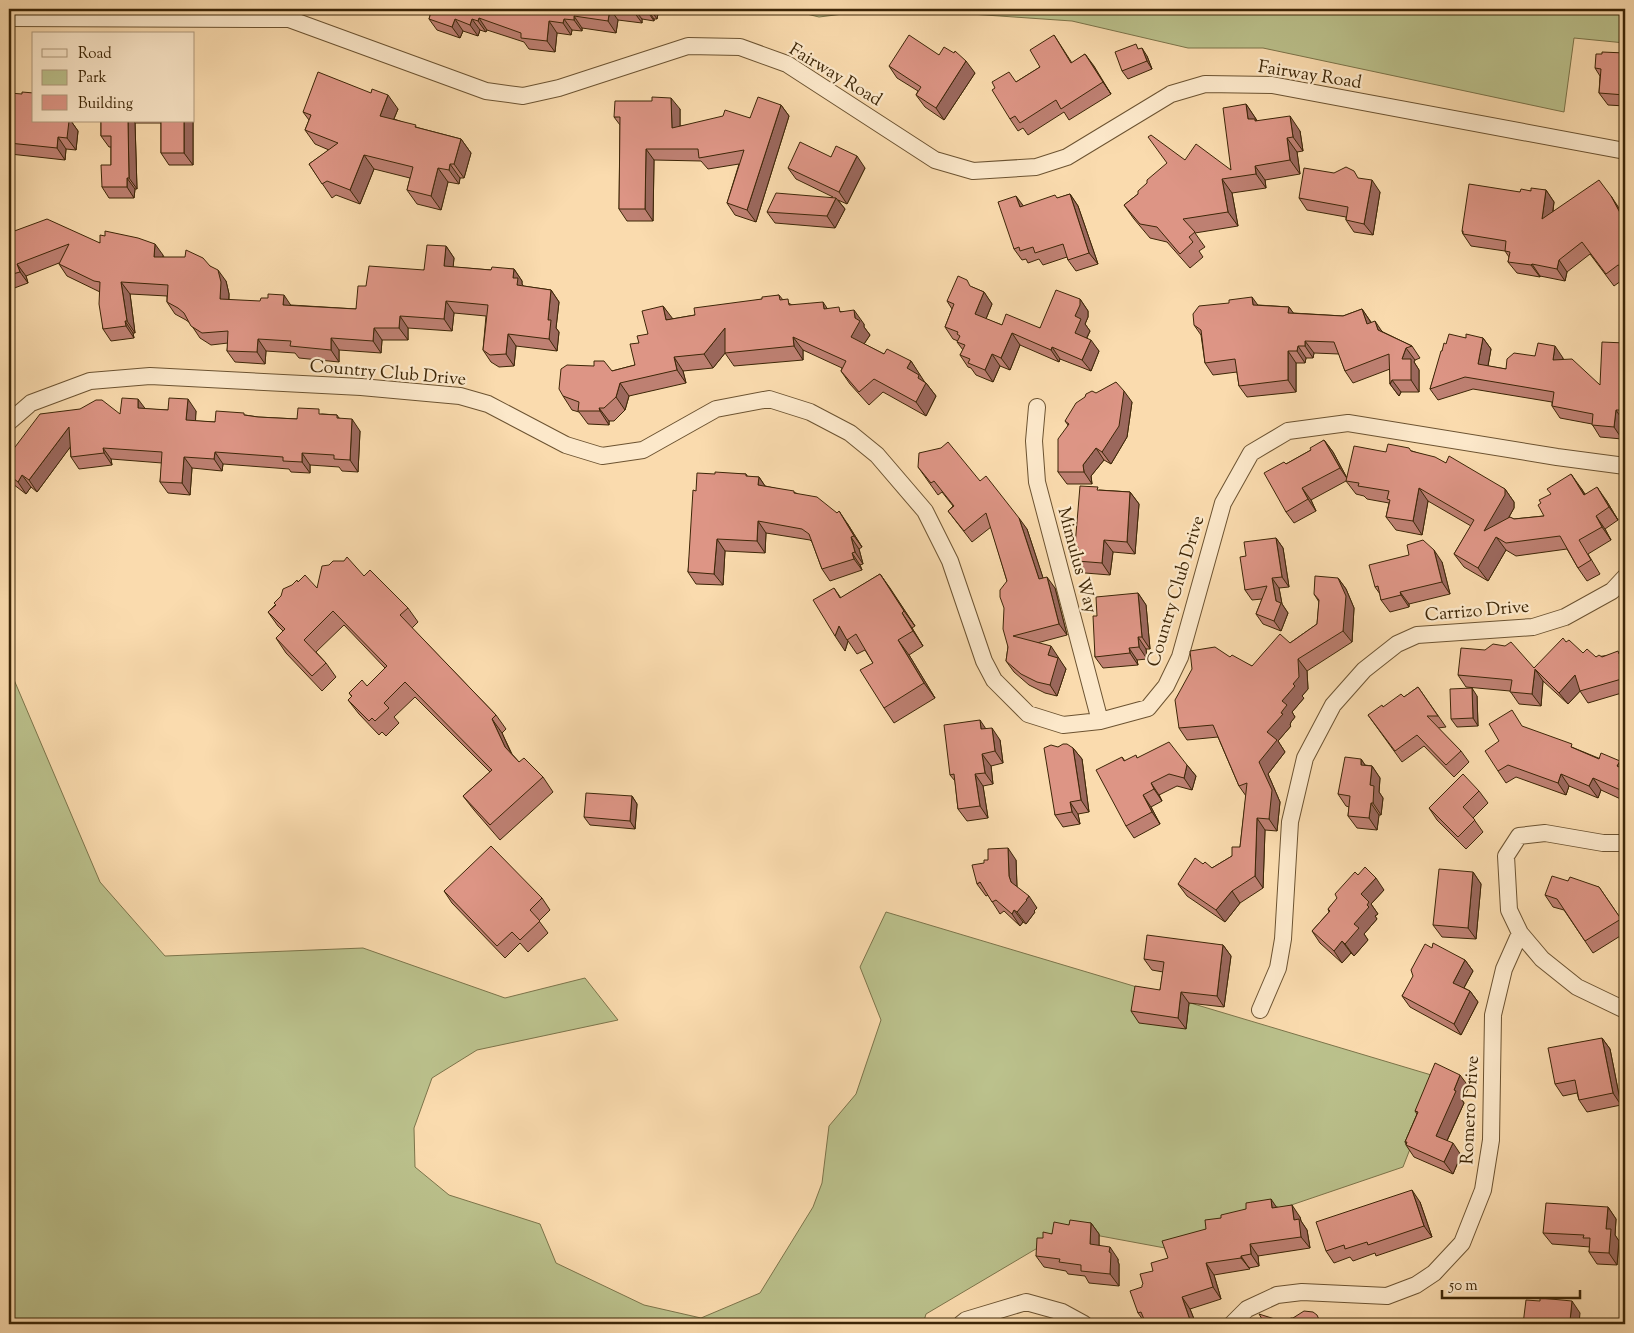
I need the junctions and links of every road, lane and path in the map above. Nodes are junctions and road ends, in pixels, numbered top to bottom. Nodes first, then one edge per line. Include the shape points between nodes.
1 (9, 18) edge
2 (1625, 151) edge
3 (1038, 407) dead end
4 (9, 422) edge
5 (1625, 466) edge
6 (1625, 577) edge
7 (1100, 721) junction
8 (1625, 843) edge
9 (1520, 933) junction
10 (1260, 1010) dead end
11 (1625, 1010) edge
12 (961, 1324) edge
13 (1084, 1324) edge
14 (1232, 1324) edge

1 - 2 street, Fairway Road via 289,19 486,91 523,96 688,46 740,47 787,64 935,160 973,171 1036,167 1067,157 1171,94 1205,84 1272,85
3 - 7 street, Mimulus Way via 1034,441 1037,482
4 - 7 street, Country Club Drive via 31,403 90,381 150,376 342,386 460,396 488,404 566,445 602,456 643,450 716,409 769,399 810,412 850,433 877,455 925,511 950,561 994,680 1028,714 1064,725
5 - 7 street, Country Club Drive via 1557,458 1348,423 1288,431 1252,453 1223,503 1180,657 1166,686 1148,708
6 - 10 street, Carrizo Drive via 1612,591 1565,618 1533,627 1417,635 1397,644 1364,670 1333,705 1305,758 1290,822 1284,939 1278,968
8 - 9 street via 1603,843 1545,833 1519,836 1506,856 1509,910
9 - 11 street via 1542,959 1577,987
9 - 14 street, Romero Drive via 1504,969 1493,1015 1491,1140 1483,1190 1462,1243 1434,1273 1416,1285 1387,1296 1302,1292 1277,1295 1247,1310
12 - 13 street via 1026,1302 1062,1312

